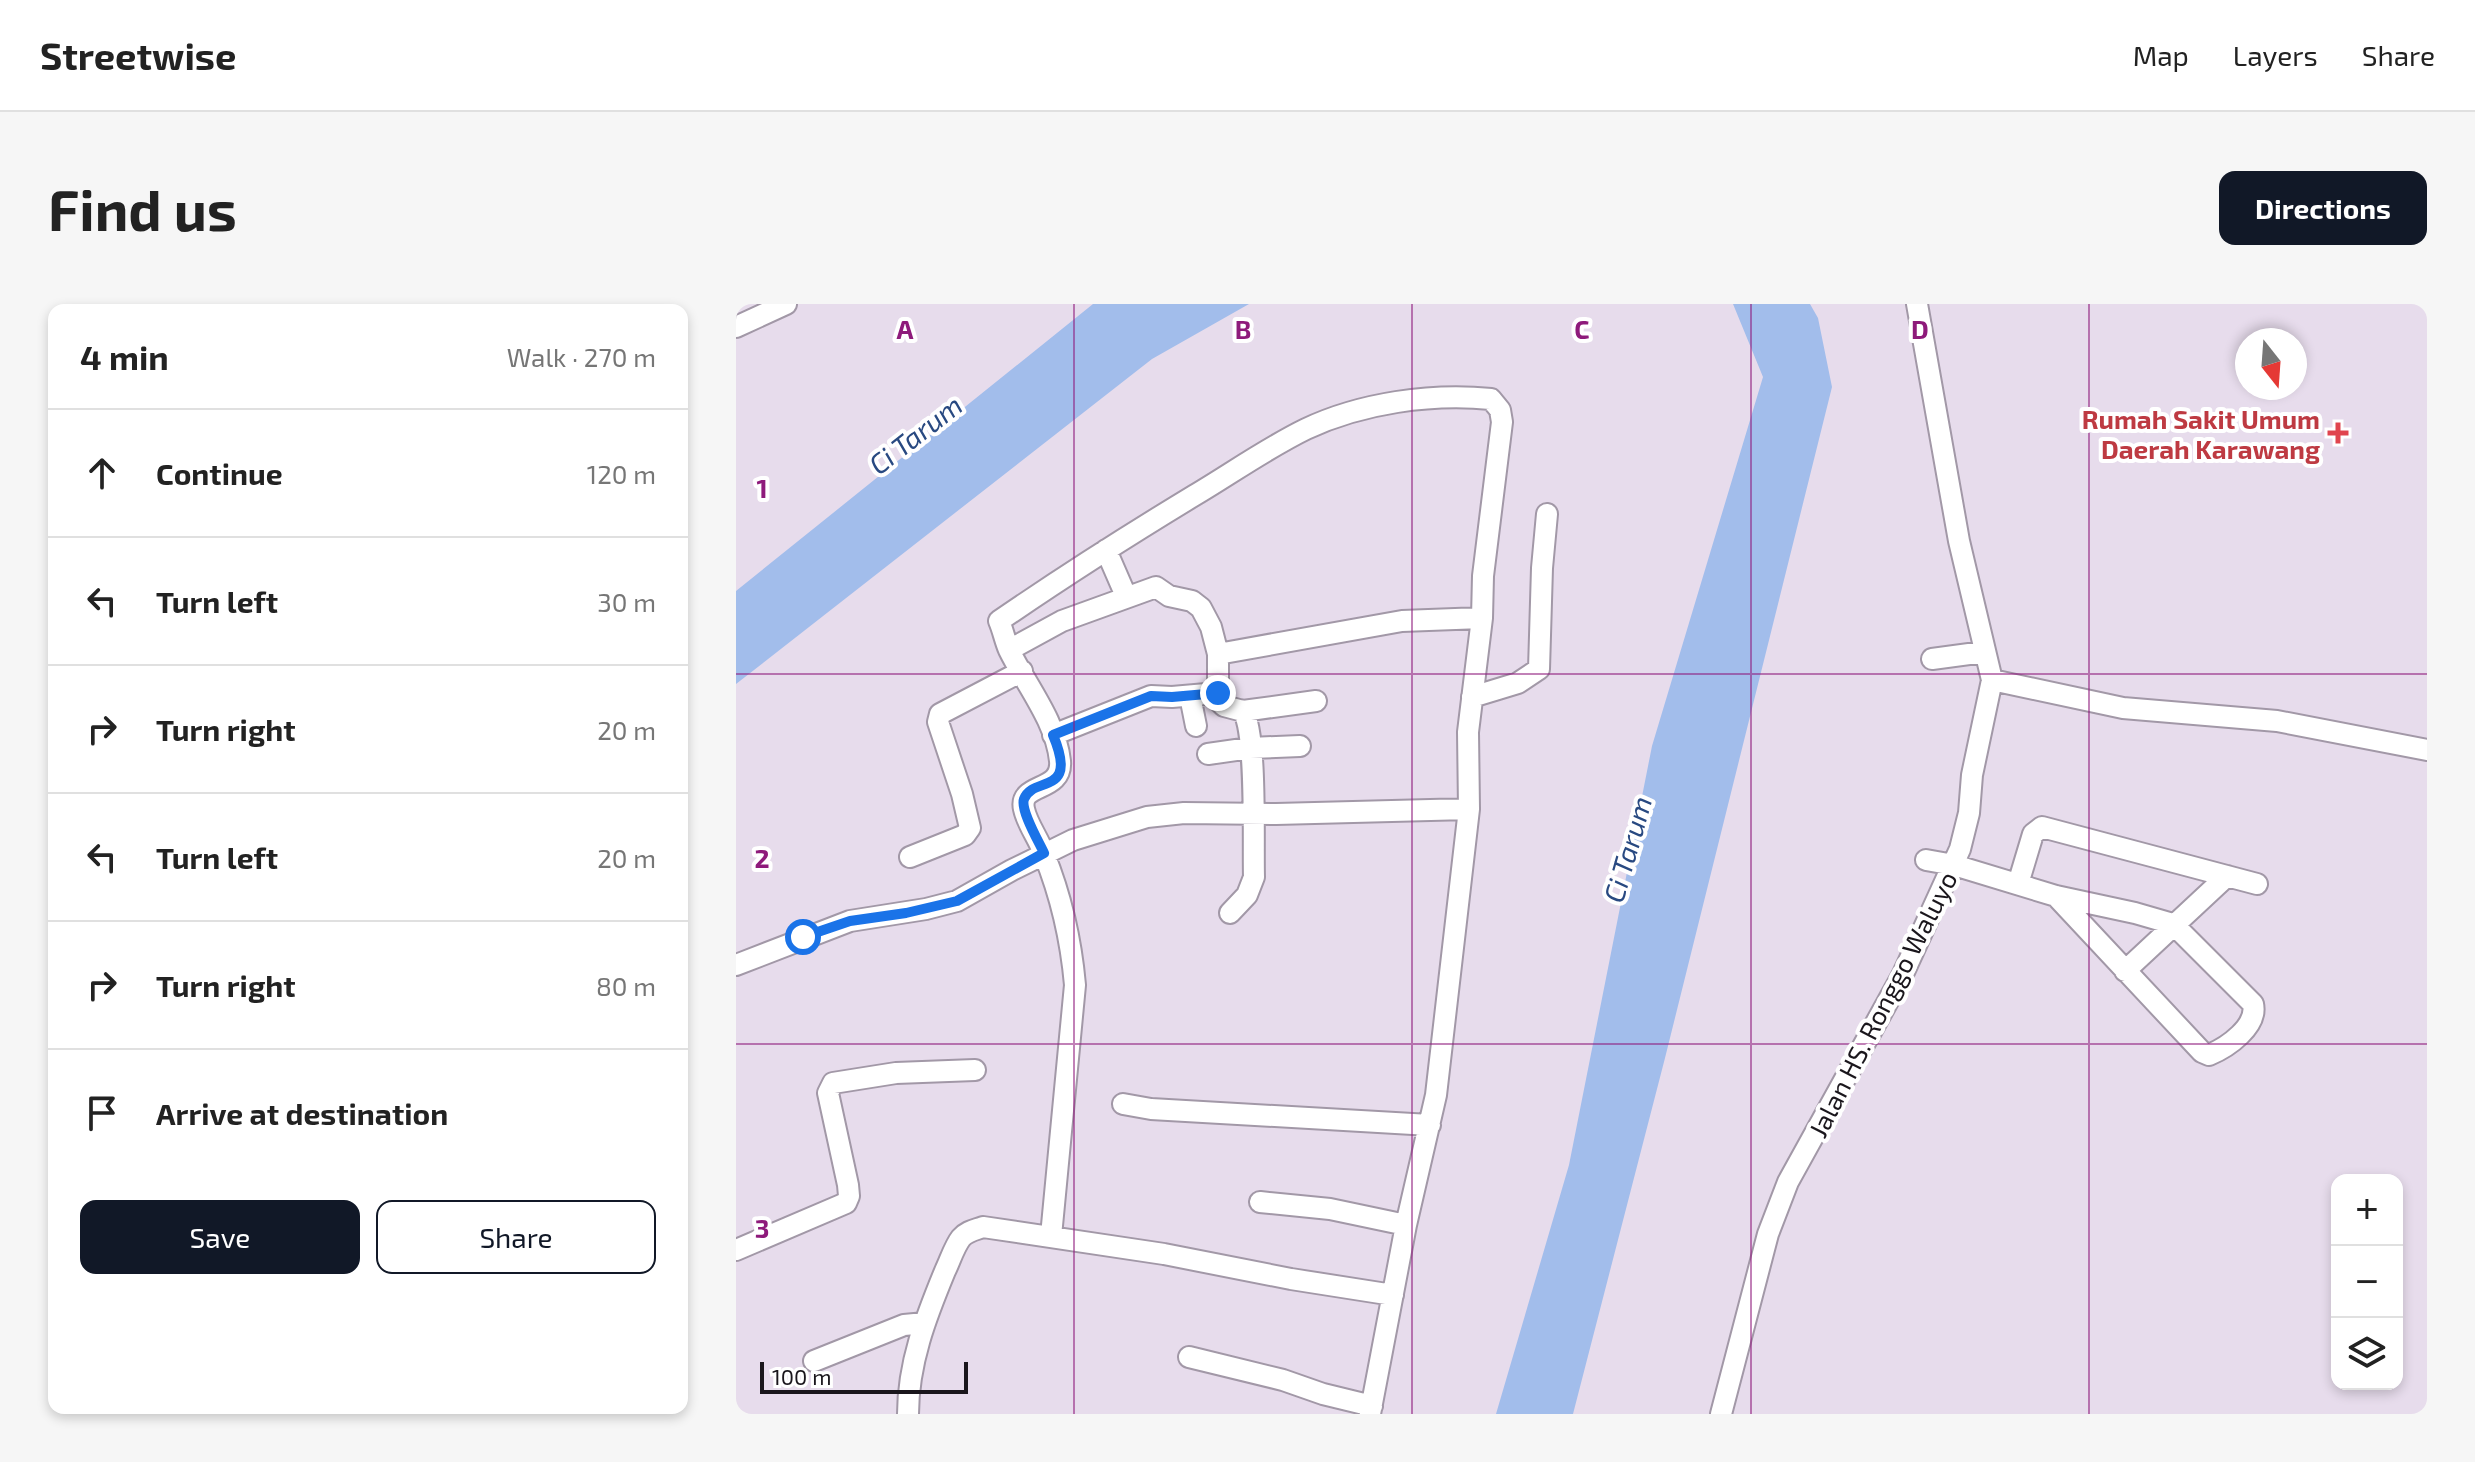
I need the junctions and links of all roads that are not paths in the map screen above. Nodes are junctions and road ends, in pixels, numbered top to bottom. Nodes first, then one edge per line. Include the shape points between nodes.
1 (786, 304) edge
2 (1917, 304) edge
3 (737, 324) edge
4 (1547, 514) dead end
5 (1106, 550) junction
6 (1126, 596) junction
7 (1482, 618) junction
8 (1009, 650) junction
9 (1984, 652) junction
10 (1218, 654) junction
11 (1932, 659) dead end
12 (1022, 671) junction
13 (1992, 680) junction
14 (1218, 693) junction
15 (1190, 696) junction
16 (1472, 697) junction
17 (1316, 701) dead end
18 (1243, 711) junction
19 (1196, 726) dead end
20 (1053, 735) junction
21 (1300, 746) dead end
22 (1250, 748) junction
23 (2427, 750) edge
24 (1208, 754) dead end
25 (1469, 809) junction
26 (1253, 813) junction
27 (1044, 853) junction
28 (910, 857) dead end
29 (1926, 860) dead end
30 (1954, 865) junction
31 (2227, 876) junction
32 (2018, 884) junction
33 (2257, 884) dead end
34 (2056, 896) junction
35 (1230, 913) dead end
36 (2173, 924) junction
37 (736, 965) edge
38 (2125, 971) junction
39 (975, 1070) dead end
40 (1123, 1104) dead end
41 (1430, 1125) junction
42 (1260, 1202) dead end
43 (1406, 1225) junction
44 (1051, 1236) junction
45 (736, 1250) edge
46 (1393, 1295) junction
47 (925, 1323) junction
48 (1189, 1357) dead end
49 (814, 1361) dead end
50 (1371, 1410) edge
51 (908, 1414) edge
52 (1721, 1414) edge

1 - 3 street
2 - 9 street, Jalan HS. Ronggo Waluyo
4 - 16 street via 1539,669 1518,683
5 - 6 street
5 - 7 street via 1277,444 1323,422 1406,403 1491,399 1502,422
5 - 8 street via 999,621
6 - 8 street via 1062,621
6 - 10 street via 1156,587 1192,601 1211,627
7 - 10 street via 1402,621
7 - 16 street
8 - 12 street
9 - 11 street
9 - 13 street, Jalan HS. Ronggo Waluyo
10 - 14 street
12 - 20 street
12 - 28 street via 940,714 970,828 965,835
13 - 23 street via 2123,708 2277,721
13 - 30 street, Jalan HS. Ronggo Waluyo via 1969,813
14 - 15 street
14 - 18 street via 1224,706
15 - 19 street
15 - 20 street via 1151,696
16 - 25 street
17 - 18 street
18 - 22 street
20 - 27 street via 1059,775 1024,799
21 - 22 street
22 - 24 street
22 - 26 street
25 - 26 street
25 - 41 street
26 - 27 street via 1168,813 1110,827
26 - 35 street via 1254,877 1247,895
27 - 37 street via 957,901 850,921
27 - 44 street via 1071,948 1075,985
29 - 30 street
30 - 32 street
30 - 52 street, Jalan HS. Ronggo Waluyo via 1903,974 1788,1182 1768,1234
31 - 32 street via 2042,827 2033,834
31 - 33 street
31 - 36 street
32 - 34 street
34 - 36 street
34 - 38 street
36 - 38 street
36 - 38 street via 2253,1004 2251,1023 2209,1055
39 - 45 street via 896,1073 833,1083 828,1093 848,1185 846,1203
40 - 41 street
41 - 43 street
42 - 43 street
43 - 46 street
44 - 46 street
44 - 47 street via 983,1227 969,1231 960,1240
46 - 50 street
47 - 49 street via 904,1325
47 - 51 street via 910,1377
48 - 50 street via 1283,1380

